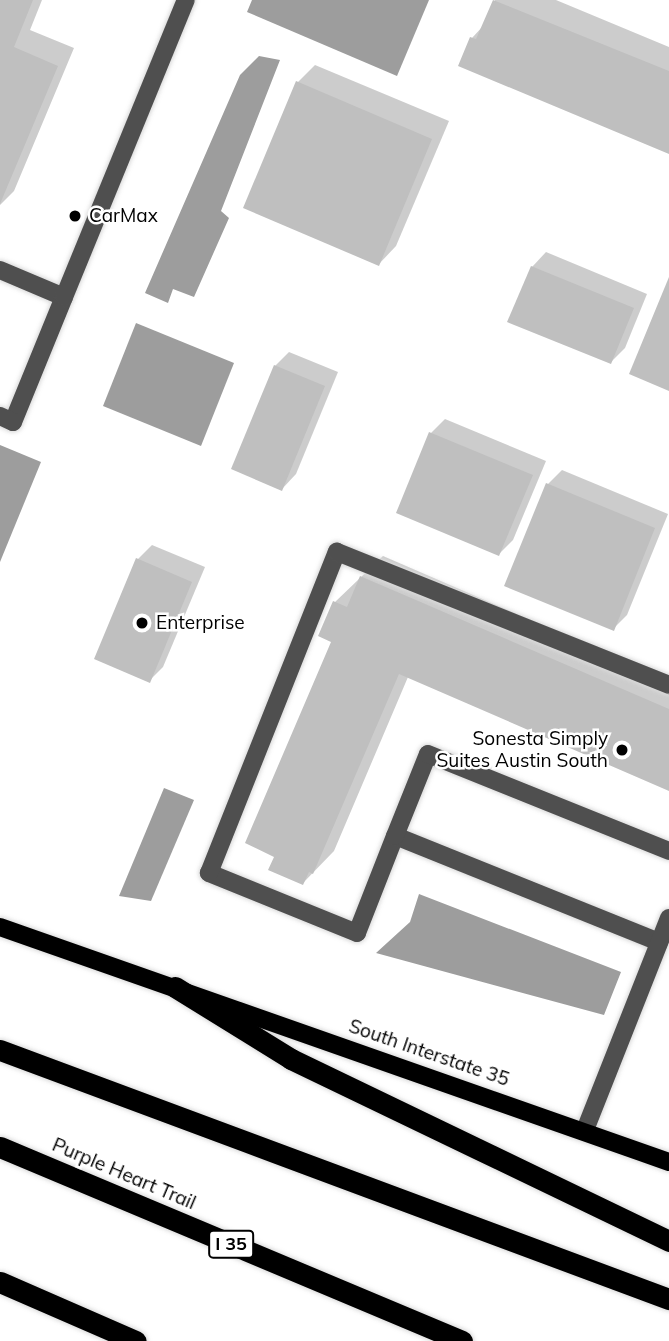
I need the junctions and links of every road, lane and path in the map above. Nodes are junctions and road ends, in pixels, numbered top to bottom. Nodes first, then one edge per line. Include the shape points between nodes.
1 (186, 0) edge
2 (0, 270) edge
3 (64, 297) junction
4 (0, 416) edge
5 (669, 685) edge
6 (395, 836) junction
7 (669, 851) edge
8 (669, 918) edge
9 (0, 927) edge
10 (659, 942) junction
11 (175, 986) junction
12 (0, 1050) edge
13 (585, 1130) junction
14 (0, 1147) edge
15 (669, 1161) edge
16 (669, 1241) edge
17 (0, 1282) edge
18 (669, 1299) edge
19 (136, 1341) edge
20 (463, 1341) edge

1 - 3 lane
2 - 3 lane
3 - 4 lane via 13,422
5 - 6 lane via 337,552 209,873 357,933
6 - 7 lane via 428,754
6 - 10 lane
8 - 10 lane
9 - 11 main road, South Interstate 35
10 - 13 lane
11 - 13 main road, South Interstate 35
11 - 16 highway via 291,1059
12 - 18 highway
13 - 15 main road, South Interstate 35
14 - 20 highway, Purple Heart Trail / I 35
17 - 19 highway

